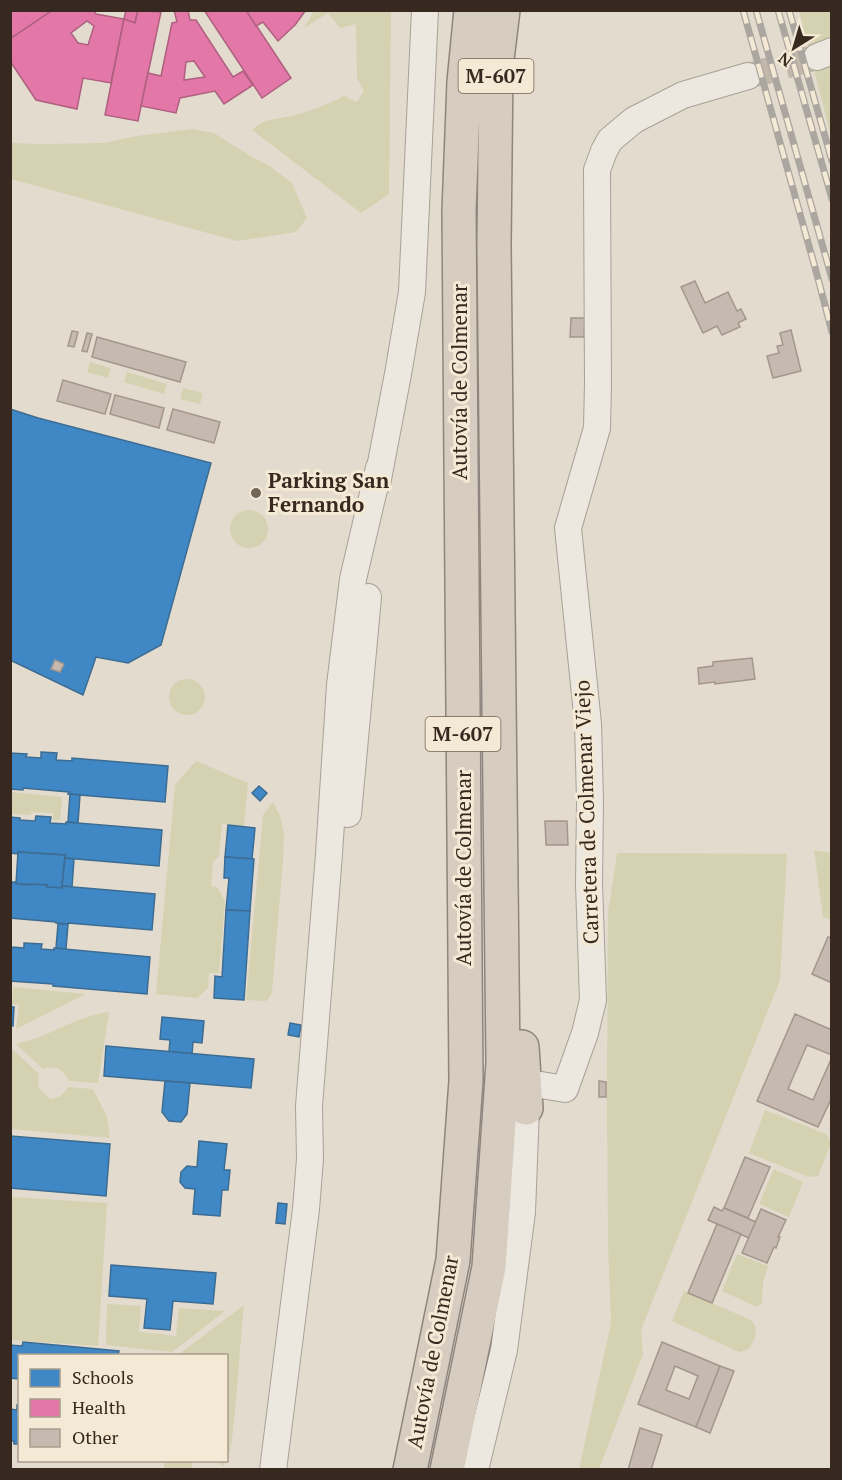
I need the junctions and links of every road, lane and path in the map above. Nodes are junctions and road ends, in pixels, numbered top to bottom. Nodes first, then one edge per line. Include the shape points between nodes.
1 (425, 10) edge
2 (471, 10) edge
3 (503, 10) edge
4 (516, 10) edge
5 (748, 76) tunnel mouth
6 (495, 141) junction
7 (379, 468) junction
8 (352, 668) dead end
9 (498, 693) junction
10 (350, 709) dead end
11 (341, 892) junction
12 (525, 1097) junction
13 (310, 1159) junction
14 (273, 1470) edge
15 (410, 1470) edge
16 (447, 1470) edge
17 (475, 1470) edge

1 - 7 street via 412,292
2 - 15 highway, Autovía de Colmenar / M-607 via 459,211 466,1081 453,1260
3 - 6 highway, Autovía de Colmenar / M-607 via 496,67
4 - 6 highway
5 - 12 street, Carretera de Colmenar Viejo via 683,95 634,120 610,140 597,170 597,428 568,528 588,724 593,1000 564,1089 541,1085
6 - 9 highway, Autovía de Colmenar / M-607
7 - 8 street
7 - 11 street
7 - 13 street via 353,579 340,685 309,1106
9 - 12 highway
9 - 16 highway, Autovía de Colmenar / M-607 via 501,1097 489,1268
10 - 11 street via 336,854
11 - 13 street via 322,1097
12 - 17 street via 522,1212 504,1350
13 - 14 street

